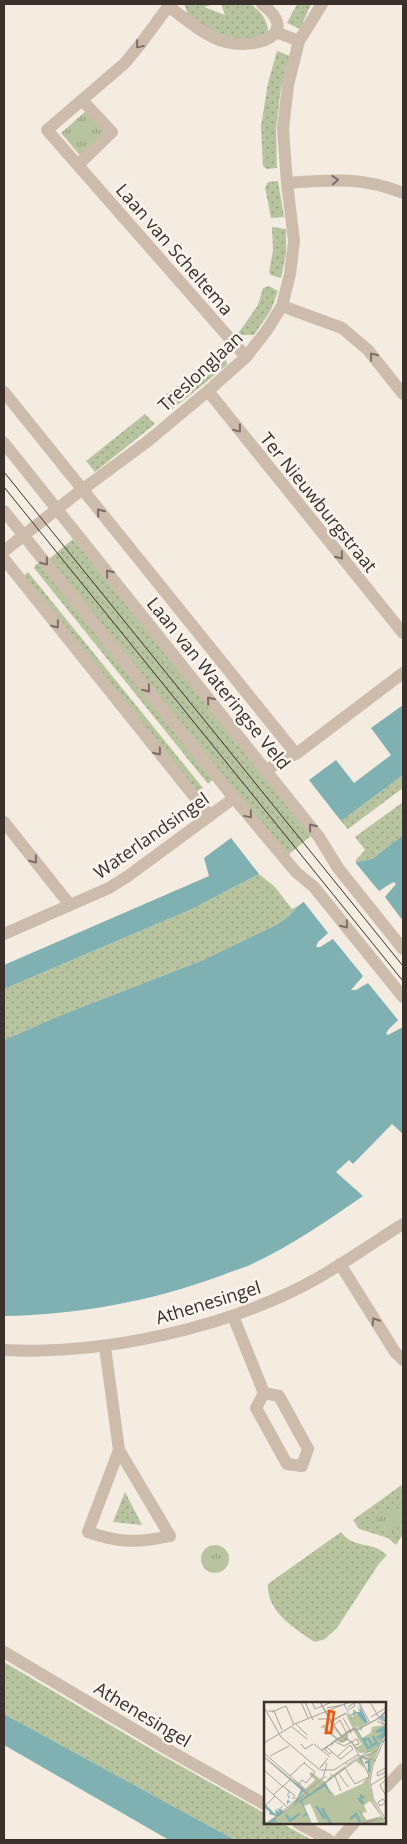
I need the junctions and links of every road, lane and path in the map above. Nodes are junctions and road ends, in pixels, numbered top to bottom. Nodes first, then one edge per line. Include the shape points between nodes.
1 (262, 4) edge
2 (322, 4) edge
3 (169, 5) edge
4 (276, 32) junction
5 (299, 41) junction
6 (82, 100) junction
7 (78, 165) junction
8 (286, 183) junction
9 (403, 194) edge
10 (282, 306) junction
11 (246, 357) junction
12 (208, 391) junction
13 (4, 392) edge
14 (403, 394) edge
15 (4, 443) edge
16 (83, 490) junction
17 (57, 508) junction
18 (4, 511) edge
19 (23, 535) junction
20 (4, 551) edge
21 (4, 559) edge
22 (403, 634) edge
23 (403, 673) edge
24 (296, 754) junction
25 (267, 770) junction
26 (234, 798) junction
27 (210, 816) junction
28 (4, 822) edge
29 (70, 905) junction
30 (4, 934) edge
31 (403, 949) edge
32 (403, 997) edge
33 (403, 1224) edge
34 (340, 1264) junction
35 (233, 1316) junction
36 (105, 1347) junction
37 (4, 1350) edge
38 (403, 1360) edge
39 (264, 1393) junction
40 (120, 1450) junction
41 (4, 1652) edge
42 (403, 1769) edge
43 (387, 1786) edge
44 (264, 1804) edge
45 (300, 1824) edge
46 (353, 1824) edge
47 (329, 1840) edge
48 (339, 1840) edge

1 - 4 street via 277,22
2 - 5 street, Treslonglaan
3 - 4 street via 208,34 231,43 257,44
3 -> 6 street via 125,63
4 - 5 street
5 - 8 street, Treslonglaan via 288,85 283,129
6 - 7 street via 112,132
6 - 7 street, Laan van Scheltema via 47,130
7 - 11 street, Laan van Scheltema
8 -> 9 street via 344,179 385,186
8 - 10 street, Treslonglaan via 294,241
10 - 11 street, Treslonglaan
14 -> 10 street via 368,350 342,328
11 - 12 street, Treslonglaan
12 - 16 street, Treslonglaan
12 -> 22 street, Ter Nieuwburgstraat
13 - 16 street, Laan van Wateringse Veld
15 - 17 street, Laan van Wateringse Veld
16 - 17 street, Treslonglaan
24 -> 16 street, Laan van Wateringse Veld
17 - 19 street, Treslonglaan
25 -> 17 street, Laan van Wateringse Veld
18 - 19 street
19 - 20 street, Treslonglaan
19 -> 26 street
21 -> 27 street
23 - 24 street
24 - 25 street
31 -> 25 street, Laan van Wateringse Veld via 338,868 319,837
26 - 27 street, Waterlandsingel
26 -> 32 street via 296,872 314,887
27 - 29 street, Waterlandsingel via 128,876
28 -> 29 street
29 - 30 street, Waterlandsingel
33 - 34 street, Athenesingel
34 - 35 street, Athenesingel via 277,1299
38 -> 34 street
35 - 36 street, Athenesingel
35 - 39 street
36 - 37 street, Athenesingel
36 - 40 street
39 - 39 street via 256,1408 287,1464 302,1466 308,1449 279,1396
40 - 40 street via 88,1532 109,1540 145,1541 170,1536
41 - 44 street, Athenesingel
42 - 43 street
45 - 47 street
46 - 48 street

